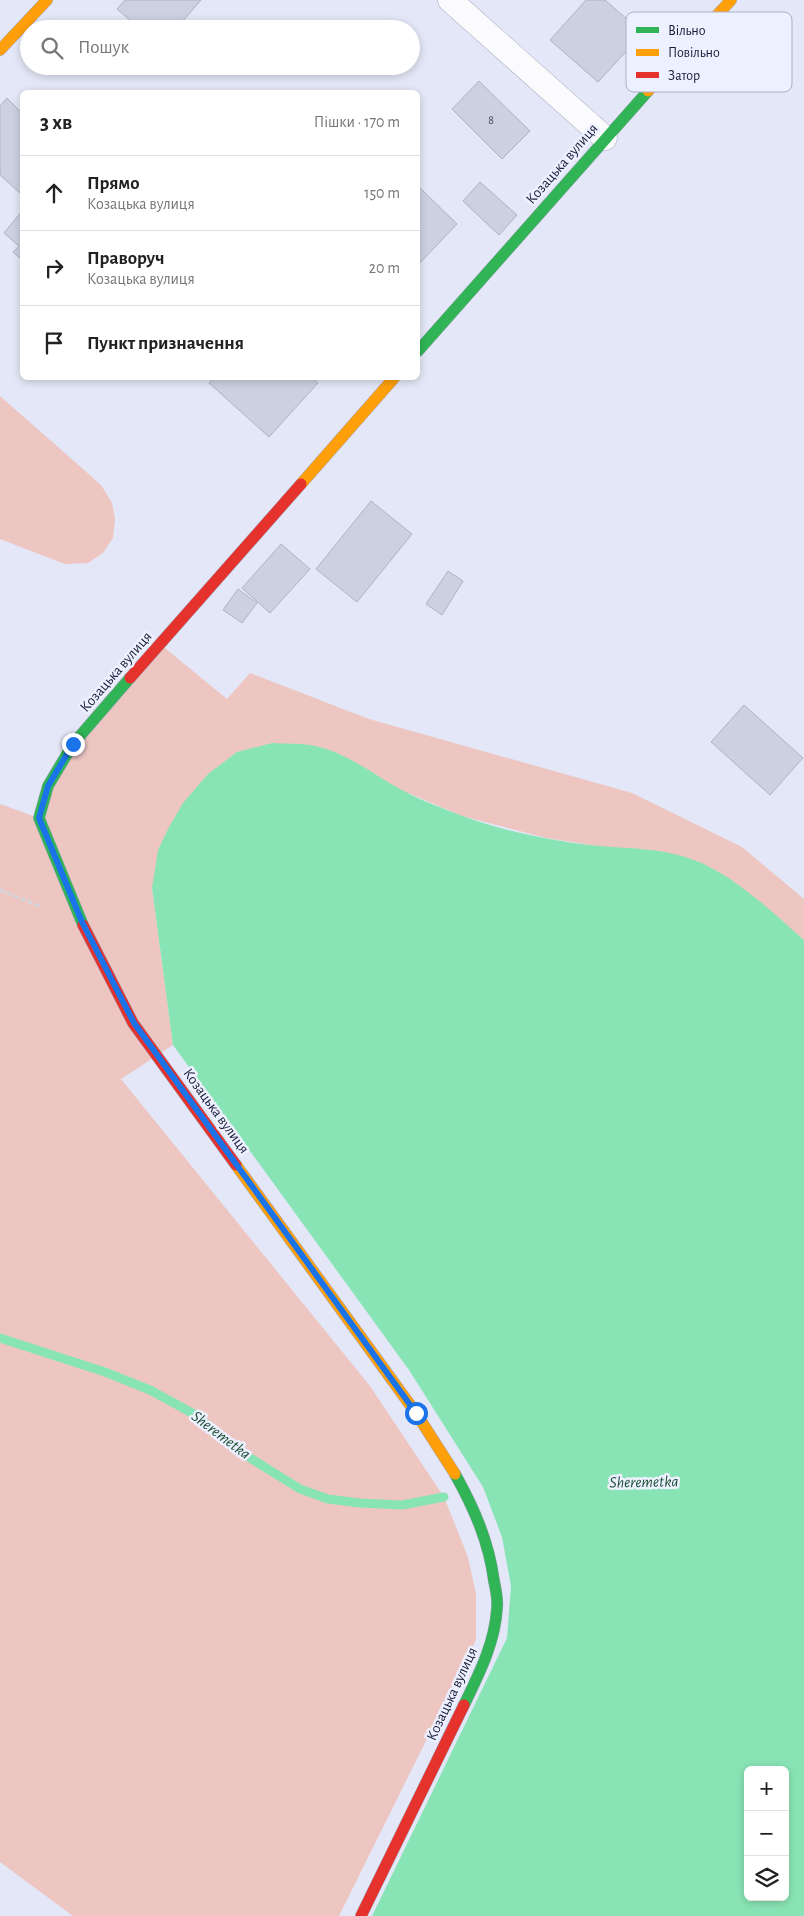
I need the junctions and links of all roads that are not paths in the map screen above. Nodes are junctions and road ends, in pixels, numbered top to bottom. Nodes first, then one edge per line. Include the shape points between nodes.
1 (47, 0) edge
2 (450, 0) edge
3 (731, 0) edge
4 (720, 12) edge
5 (28, 20) edge
6 (20, 29) edge
7 (0, 50) edge
8 (647, 92) edge
9 (605, 138) junction
10 (420, 349) edge
11 (392, 380) edge
12 (361, 1916) edge

1 - 5 street
2 - 9 street
3 - 4 street, Козацька вулиця
6 - 7 street
8 - 9 street, Козацька вулиця
9 - 10 street, Козацька вулиця
11 - 12 street, Козацька вулиця via 73,744 48,786 39,818 82,922 134,1023 416,1413 459,1480 486,1542 494,1570 497,1607 492,1640 482,1668

